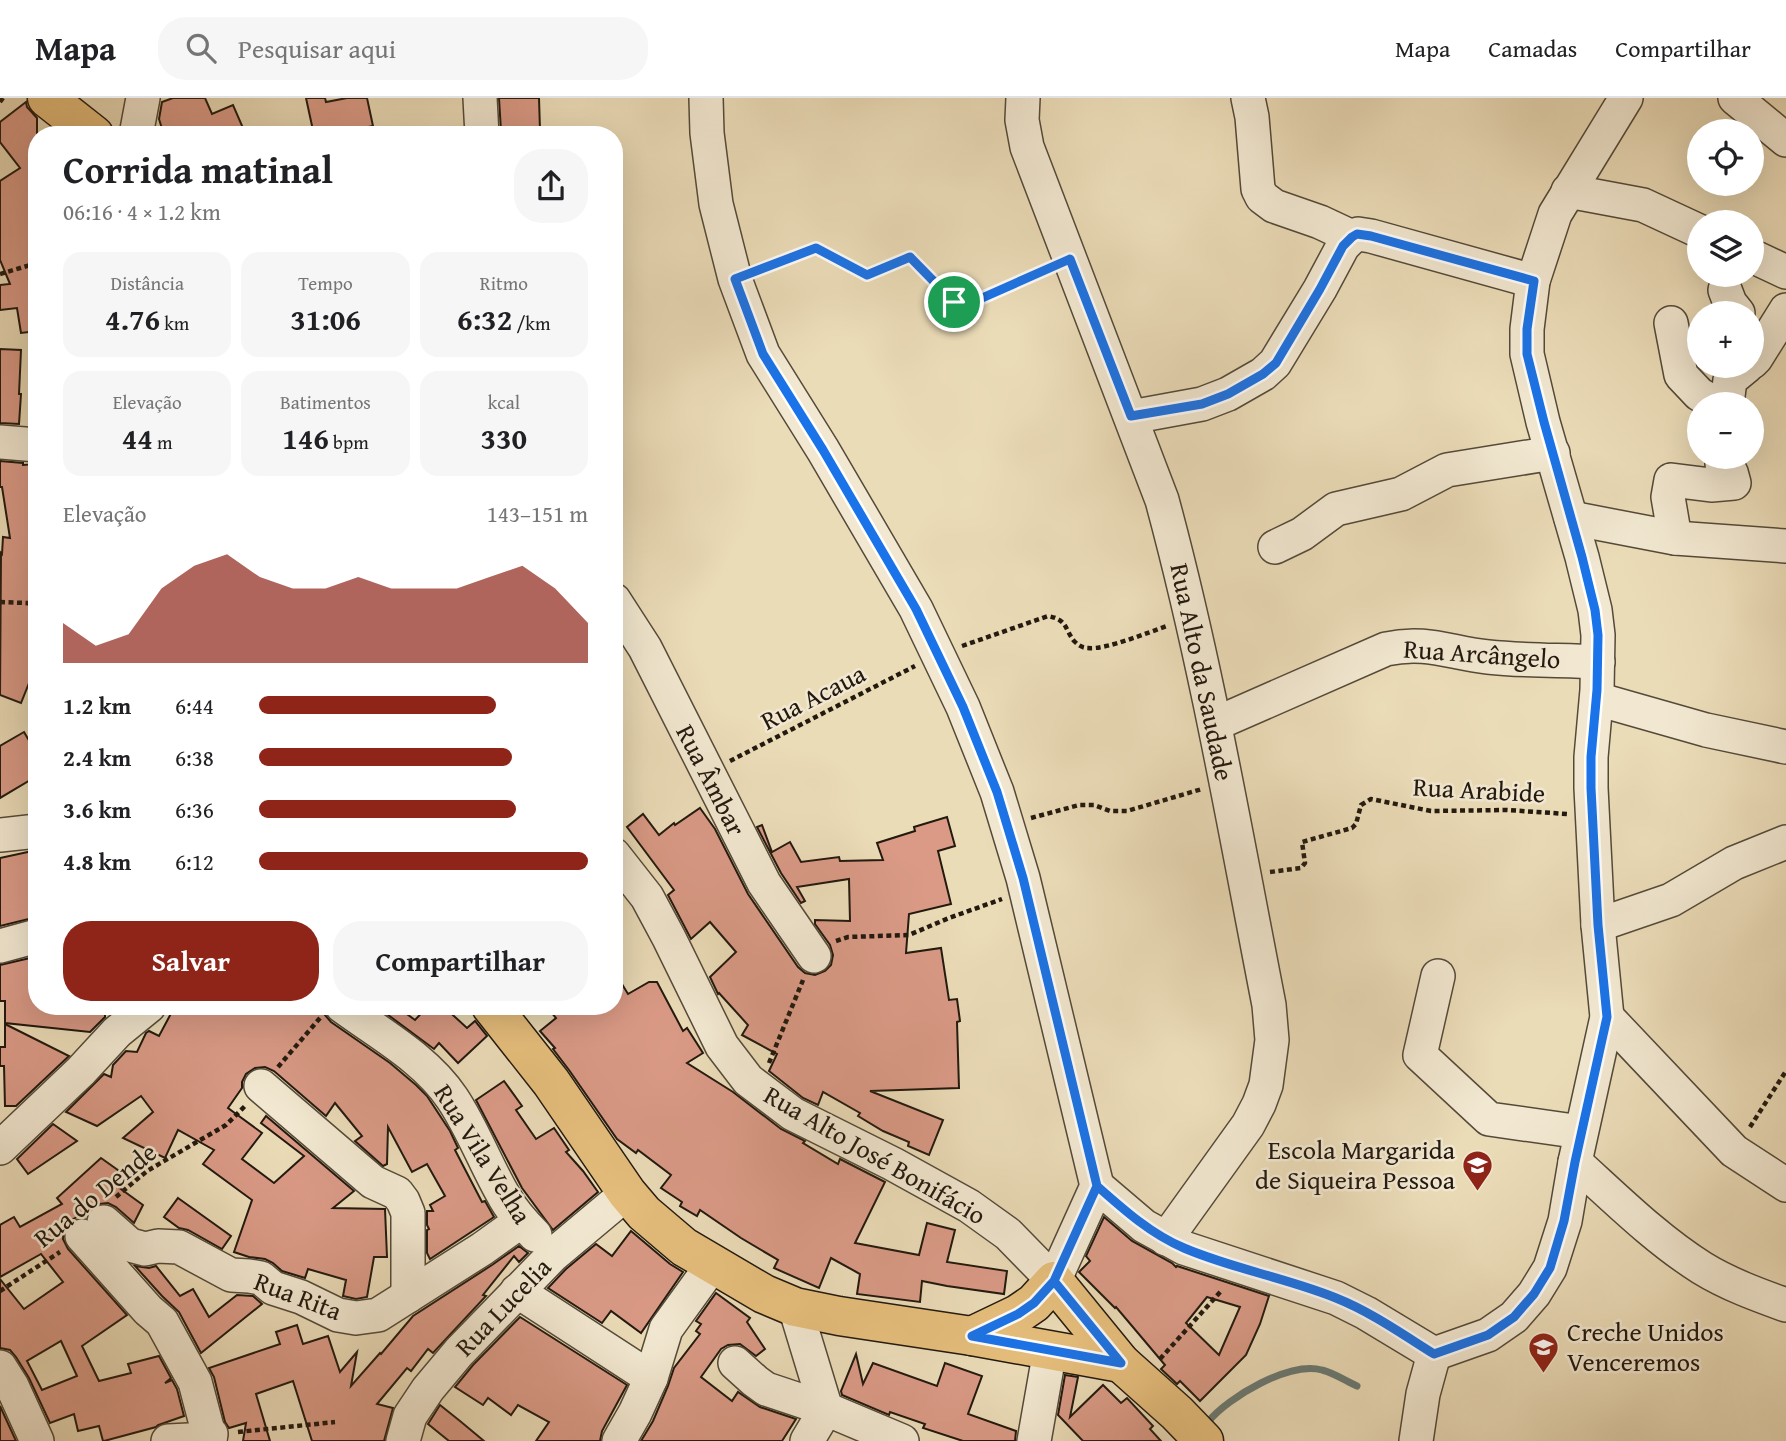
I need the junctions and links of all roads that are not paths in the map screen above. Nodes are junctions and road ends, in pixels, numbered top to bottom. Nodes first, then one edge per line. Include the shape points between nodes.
1 (47, 98) edge
2 (143, 98) edge
3 (480, 98) edge
4 (706, 98) edge
5 (1023, 98) edge
6 (1248, 98) edge
7 (1626, 98) edge
8 (1735, 98) edge
9 (82, 126) edge
10 (138, 126) edge
11 (482, 126) edge
12 (1786, 140) edge
13 (1568, 191) junction
14 (1687, 225) edge
15 (1352, 237) junction
16 (1764, 262) edge
17 (1786, 272) edge
18 (1534, 281) junction
19 (1786, 310) edge
20 (1671, 323) dead end
21 (1764, 337) edge
22 (1697, 392) edge
23 (1131, 416) junction
24 (0, 442) edge
25 (28, 444) edge
26 (1553, 453) junction
27 (1728, 469) edge
28 (1571, 518) junction
29 (1675, 538) junction
30 (1786, 546) edge
31 (1276, 547) dead end
32 (623, 614) edge
33 (1598, 662) junction
34 (1597, 699) junction
35 (1215, 724) junction
36 (1786, 747) edge
37 (28, 832) edge
38 (0, 835) edge
39 (1786, 842) edge
40 (623, 866) edge
41 (1598, 925) junction
42 (28, 938) edge
43 (0, 946) edge
44 (814, 956) road end
45 (1438, 976) dead end
46 (138, 1015) edge
47 (338, 1015) edge
48 (498, 1015) edge
49 (1607, 1017) junction
50 (261, 1086) road end
51 (1578, 1147) junction
52 (0, 1148) edge
53 (1786, 1185) edge
54 (1097, 1186) junction
55 (626, 1193) junction
56 (521, 1221) junction
57 (1166, 1239) junction
58 (553, 1255) junction
59 (713, 1264) junction
60 (1054, 1281) junction
61 (517, 1291) junction
62 (408, 1296) junction
63 (1786, 1305) edge
64 (795, 1307) junction
65 (972, 1336) junction
66 (1050, 1350) junction
67 (1434, 1354) junction
68 (735, 1363) dead end
69 (0, 1367) edge
70 (1131, 1372) junction
71 (651, 1378) junction
72 (826, 1409) junction
73 (37, 1441) edge
74 (167, 1441) edge
75 (403, 1441) edge
76 (619, 1441) edge
77 (807, 1441) edge
78 (902, 1441) edge
79 (1034, 1441) edge
80 (1204, 1441) edge
81 (1416, 1441) edge

1 - 9 main road
2 - 10 street
3 - 11 street
4 - 54 street via 716,204 735,279 763,354 916,609 997,792 1026,890
5 - 23 street, Rua Alto da Saudade via 1027,147
6 - 15 street via 1262,197
7 - 13 street
8 - 12 street
13 - 14 street via 1643,205
13 - 18 street via 1555,214
15 - 18 street via 1371,236
15 - 23 street via 1276,363 1263,374 1202,404
16 - 17 street
18 - 26 street via 1527,354
19 - 21 street
20 - 22 street via 1681,375
23 - 35 street, Rua Alto da Saudade via 1178,557
24 - 25 street
26 - 28 street
26 - 31 street via 1447,470 1401,494 1336,509
27 - 29 street via 1734,484 1671,480 1668,497
28 - 29 street
28 - 33 street via 1595,610
29 - 30 street
32 - 44 street, Rua Âmbar via 645,648 764,883
33 - 34 street
33 - 35 street, Rua Arcângelo via 1485,657 1401,646
34 - 36 street
34 - 41 street via 1591,757
35 - 57 street, Rua Alto da Saudade via 1272,1040 1266,1085 1248,1125
37 - 38 street
39 - 41 street via 1734,863 1671,900
40 - 60 street, Rua Alto José Bonifácio via 647,897 722,1046 748,1080 793,1114 969,1206 1008,1234
41 - 49 street
42 - 43 street
45 - 51 street via 1411,1060 1489,1119
46 - 52 street
47 - 56 street, Rua Vila Velha via 410,1055 438,1079
48 - 55 main road via 551,1082
49 - 51 street
49 - 53 street via 1734,1151
50 - 62 street via 373,1182 404,1201
51 - 63 street via 1669,1246 1734,1285
51 - 67 street via 1550,1268 1534,1294 1514,1317 1488,1335
54 - 57 street
54 - 60 street
55 - 58 street, Rua Lucelia
55 - 59 main road via 684,1247
56 - 58 street, Rua Vila Velha
56 - 62 street, Rua Rita
57 - 67 street via 1336,1298
58 - 61 street, Rua Lucelia
59 - 64 main road
59 - 71 street via 666,1329
60 - 65 main road via 1018,1314
60 - 70 main road, Rua Alto José Bonifácio
61 - 71 street
61 - 75 street, Rua Lucelia via 428,1390 410,1416
62 - 74 street, Rua Rita via 378,1315 338,1315 273,1288 261,1278 231,1275 179,1247 130,1245 101,1219 148,1310 162,1322 195,1382 211,1437
64 - 65 main road
64 - 72 street
65 - 66 main road
66 - 70 main road
66 - 79 street
67 - 81 street
68 - 72 street via 766,1389
69 - 73 street
70 - 80 main road, Rua Alto José Bonifácio
71 - 76 street
72 - 77 street
72 - 78 street

